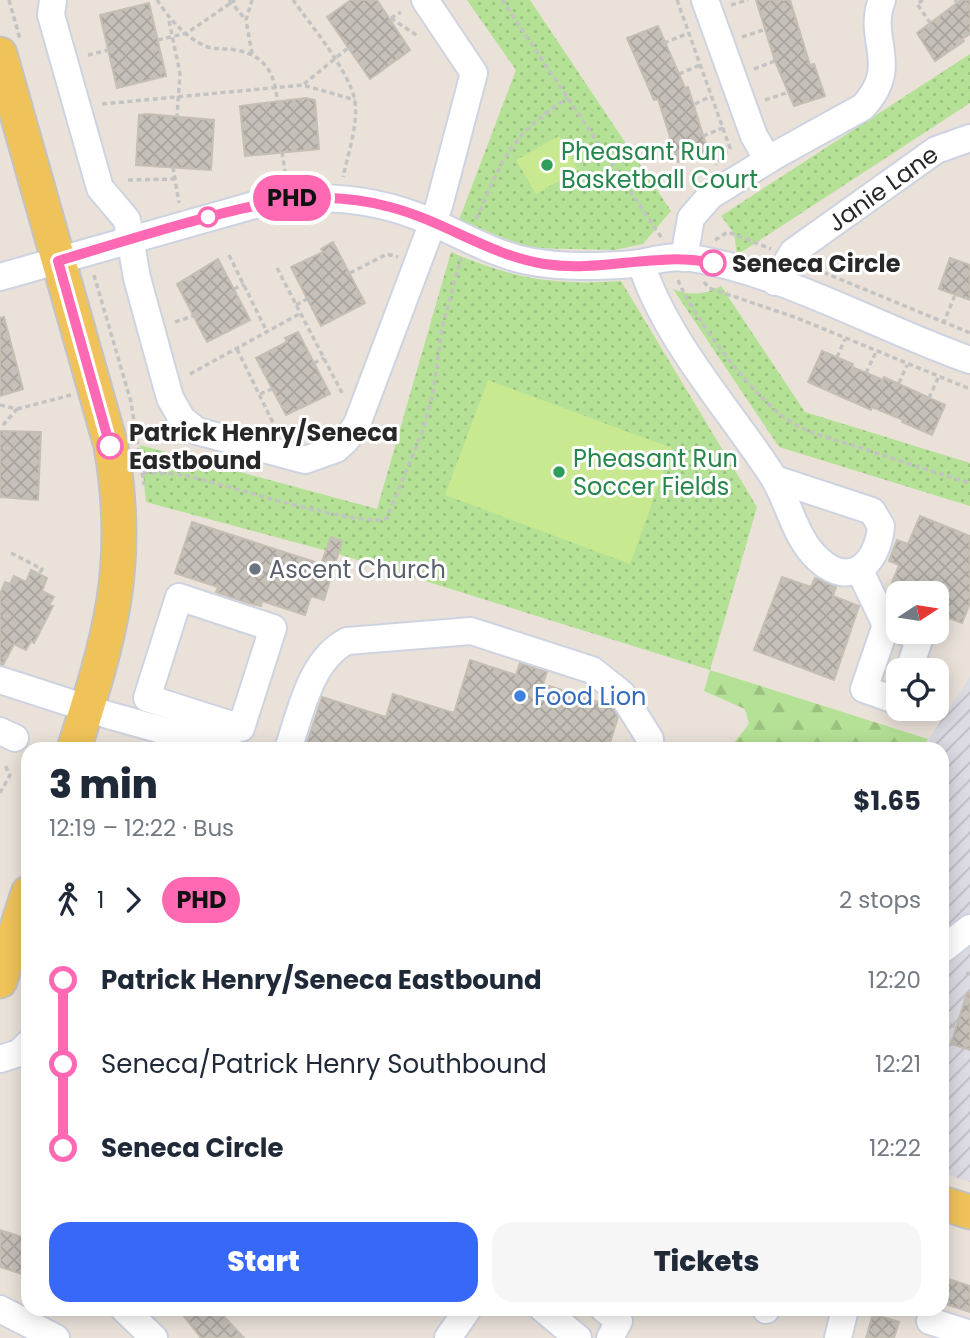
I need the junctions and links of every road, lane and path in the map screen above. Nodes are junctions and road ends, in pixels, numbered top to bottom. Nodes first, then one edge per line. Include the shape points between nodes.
1 (53, 0) edge
2 (157, 0) edge
3 (253, 0) edge
4 (293, 0) edge
5 (425, 0) edge
6 (677, 0) edge
7 (705, 0) edge
8 (748, 0) edge
9 (883, 0) edge
10 (923, 0) edge
11 (232, 1) edge
12 (731, 5) dead end
13 (401, 12) dead end
14 (169, 19) junction
15 (246, 20) junction
16 (930, 24) dead end
17 (766, 29) dead end
18 (187, 33) junction
19 (689, 33) junction
20 (171, 37) junction
21 (419, 37) dead end
22 (742, 37) dead end
23 (158, 40) dead end
24 (664, 43) dead end
25 (348, 48) dead end
26 (109, 50) dead end
27 (0, 54) edge
28 (252, 54) junction
29 (88, 55) dead end
30 (335, 59) junction
31 (775, 61) dead end
32 (700, 65) junction
33 (754, 69) dead end
34 (679, 74) dead end
35 (303, 85) junction
36 (276, 88) junction
37 (789, 92) dead end
38 (711, 96) junction
39 (178, 97) junction
40 (569, 98) dead end
41 (355, 100) junction
42 (765, 100) dead end
43 (277, 103) dead end
44 (102, 104) dead end
45 (695, 104) dead end
46 (177, 117) dead end
47 (723, 128) junction
48 (703, 136) dead end
49 (970, 138) edge
50 (282, 152) dead end
51 (768, 160) junction
52 (173, 167) dead end
53 (714, 167) dead end
54 (174, 179) junction
55 (286, 179) dead end
56 (342, 179) dead end
57 (128, 180) dead end
58 (179, 205) dead end
59 (432, 222) junction
60 (472, 228) dead end
61 (131, 238) junction
62 (229, 255) dead end
63 (393, 256) dead end
64 (789, 257) junction
65 (684, 258) junction
66 (58, 261) junction
67 (641, 263) junction
68 (277, 268) dead end
69 (350, 273) dead end
70 (0, 277) edge
71 (775, 282) junction
72 (244, 284) junction
73 (709, 288) dead end
74 (234, 289) dead end
75 (955, 295) dead end
76 (307, 299) dead end
77 (296, 305) junction
78 (300, 313) junction
79 (193, 316) dead end
80 (175, 322) dead end
81 (943, 324) junction
82 (267, 331) junction
83 (970, 333) edge
84 (845, 339) junction
85 (237, 349) junction
86 (876, 352) junction
87 (837, 357) dead end
88 (324, 358) junction
89 (970, 360) edge
90 (314, 363) dead end
91 (907, 365) junction
92 (866, 373) dead end
93 (190, 374) dead end
94 (938, 378) junction
95 (899, 383) dead end
96 (272, 389) dead end
97 (970, 389) edge
98 (342, 393) dead end
99 (260, 394) junction
100 (71, 395) dead end
101 (929, 398) dead end
102 (0, 405) edge
103 (17, 409) junction
104 (0, 422) edge
105 (277, 431) dead end
106 (775, 479) junction
107 (11, 553) dead end
108 (860, 570) junction
109 (39, 574) dead end
110 (886, 611) edge
111 (888, 644) edge
112 (0, 680) edge
113 (886, 697) edge
114 (87, 708) junction
115 (193, 734) edge
116 (76, 742) edge
117 (213, 742) edge
118 (291, 742) edge
119 (650, 742) edge
120 (4, 763) dead end
121 (0, 793) edge
122 (19, 908) edge
123 (970, 928) edge
124 (949, 944) edge
125 (0, 979) edge
126 (949, 1024) edge
127 (956, 1027) dead end
128 (21, 1051) edge
129 (0, 1059) edge
130 (949, 1205) edge
131 (970, 1212) edge
132 (0, 1309) edge
133 (131, 1316) edge
134 (463, 1316) edge
135 (551, 1316) edge
136 (613, 1316) edge
137 (843, 1316) edge
138 (930, 1321) dead end
139 (970, 1334) edge
140 (56, 1338) edge
141 (154, 1338) edge
142 (448, 1338) edge
143 (578, 1338) edge
144 (610, 1338) edge
145 (838, 1338) edge

1 - 61 street via 51,15 100,188 119,206
2 - 14 path
3 - 15 path
4 - 30 path
5 - 59 street via 474,73
6 - 19 path
7 - 51 street via 754,136
8 - 12 path
9 - 51 street via 878,19 884,64 870,100
10 - 16 path via 917,4
11 - 15 path
11 - 18 path
13 - 21 path via 390,19
14 - 18 path
14 - 20 path
15 - 28 path
17 - 22 path
18 - 20 path
18 - 28 path via 207,47
19 - 24 path
19 - 32 path
20 - 23 path
20 - 39 path via 180,73
25 - 30 path
26 - 29 path
27 - 66 main road
28 - 36 path via 273,74
30 - 35 path
30 - 41 path
31 - 33 path
32 - 34 path
32 - 38 path
35 - 36 path
35 - 41 path
36 - 39 path
36 - 43 path
37 - 42 path
38 - 45 path
38 - 47 path
39 - 44 path
39 - 46 path
40 - 60 path via 538,119 508,149
41 - 56 path via 353,134
47 - 48 path
47 - 53 path via 730,148
49 - 64 street, Janie Lane via 936,150
50 - 55 path
51 - 65 street via 698,207 688,226
52 - 54 path
54 - 57 path
54 - 58 path
59 - 61 street via 364,201 295,197
59 - 61 street via 356,424 336,449 305,460 197,431 182,419 170,398 137,278
59 - 67 street via 525,260 587,267
61 - 66 street
62 - 72 path
63 - 69 path via 387,254
64 - 71 street, Janie Lane
64 - 81 path
65 - 67 street
65 - 71 street
66 - 70 street
66 - 114 main road via 110,446 119,505 118,590
67 - 106 street via 649,289
68 - 77 path
71 - 89 street
72 - 74 path
72 - 82 path
73 - 84 path
75 - 81 path
76 - 77 path
77 - 78 path
78 - 82 path
78 - 88 path
79 - 80 path
81 - 83 path
82 - 85 path
84 - 86 path
84 - 87 path
85 - 93 path
85 - 99 path
86 - 91 path
86 - 92 path
88 - 90 path
88 - 98 path
91 - 94 path
91 - 95 path
94 - 97 path
94 - 101 path
96 - 99 path
99 - 105 path
100 - 103 path
102 - 103 path
103 - 104 path via 4,424
106 - 108 street via 818,560 848,573
106 - 108 street via 872,511 881,526 880,538 871,561
107 - 109 path via 42,569
108 - 110 street
111 - 113 street via 864,689
112 - 114 street
114 - 115 street
114 - 116 main road
115 - 115 street via 241,728 273,628 179,597 147,698
115 - 117 street
118 - 119 street via 321,663 332,649 347,641 471,631 592,670 622,694
120 - 121 path via 10,775
122 - 125 main road
123 - 124 street
126 - 127 path
128 - 129 street
130 - 131 main road
132 - 140 street
133 - 141 street
134 - 142 street
135 - 143 street
136 - 144 street via 619,1321
137 - 145 street
138 - 139 street

